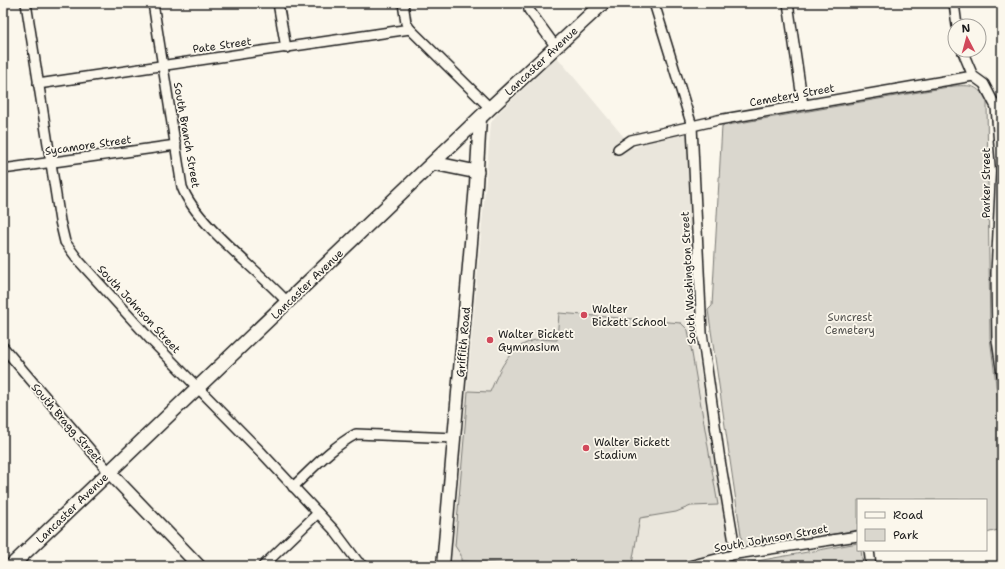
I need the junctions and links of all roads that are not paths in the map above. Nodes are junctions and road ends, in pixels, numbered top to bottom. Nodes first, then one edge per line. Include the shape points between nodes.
1 (26, 3) edge
2 (153, 3) edge
3 (278, 3) edge
4 (403, 3) edge
5 (528, 3) edge
6 (603, 3) edge
7 (654, 3) edge
8 (788, 3) edge
9 (954, 3) edge
10 (956, 18) edge
11 (410, 29) junction
12 (556, 47) junction
13 (286, 48) junction
14 (965, 58) edge
15 (162, 65) junction
16 (973, 76) junction
17 (38, 84) junction
18 (803, 105) junction
19 (485, 113) junction
20 (692, 126) junction
21 (1000, 135) edge
22 (176, 145) junction
23 (618, 149) dead end
24 (50, 162) junction
25 (433, 163) junction
26 (3, 169) edge
27 (477, 172) junction
28 (999, 281) edge
29 (288, 303) junction
30 (3, 347) edge
31 (1000, 352) edge
32 (1002, 375) edge
33 (198, 388) junction
34 (455, 438) junction
35 (110, 472) junction
36 (293, 487) junction
37 (318, 513) junction
38 (857, 536) edge
39 (869, 551) edge
40 (736, 554) junction
41 (22, 561) edge
42 (11, 566) edge
43 (199, 566) edge
44 (263, 566) edge
45 (364, 566) edge
46 (443, 566) edge
47 (689, 566) edge
48 (871, 566) edge

1 - 17 street, South Johnson Street
2 - 15 street, South Branch Street
3 - 13 street
4 - 11 street via 406,23
5 - 12 street via 529,10
6 - 12 main road, Lancaster Avenue
7 - 20 street, South Washington Street
8 - 18 street
9 - 10 street
11 - 13 street, Pate Street
11 - 19 street
12 - 19 main road, Lancaster Avenue
13 - 15 street, Pate Street
14 - 16 street, Parker Street
15 - 17 street, Pate Street
15 - 22 street, South Branch Street
16 - 18 street, Cemetery Street
16 - 21 street, Parker Street via 984,84 991,96 996,107
17 - 24 street, South Johnson Street
18 - 20 street, Cemetery Street
19 - 25 main road, Lancaster Avenue
19 - 27 street, Griffith Road
20 - 23 street, Cemetery Street via 631,140
20 - 40 street, South Washington Street via 702,333
21 - 28 street, Parker Street
22 - 24 street, Sycamore Street
22 - 29 street, South Branch Street via 182,187 187,200 212,229
24 - 26 street, Sycamore Street
24 - 33 street, South Johnson Street via 66,242 79,261
25 - 27 main road
25 - 29 main road, Lancaster Avenue
27 - 34 street, Griffith Road
28 - 31 street, Parker Street
29 - 33 main road, Lancaster Avenue
30 - 35 street, South Bragg Street
31 - 32 street, Parker Street
33 - 35 main road, Lancaster Avenue
33 - 36 street, South Johnson Street
34 - 36 street via 356,434 326,455
34 - 46 street, Griffith Road
35 - 41 main road, Lancaster Avenue
35 - 43 street, South Bragg Street
36 - 37 street, South Johnson Street
37 - 44 street
37 - 45 street, South Johnson Street
38 - 40 street, South Johnson Street
39 - 48 street
40 - 47 street, South Johnson Street
41 - 42 main road, Lancaster Avenue

